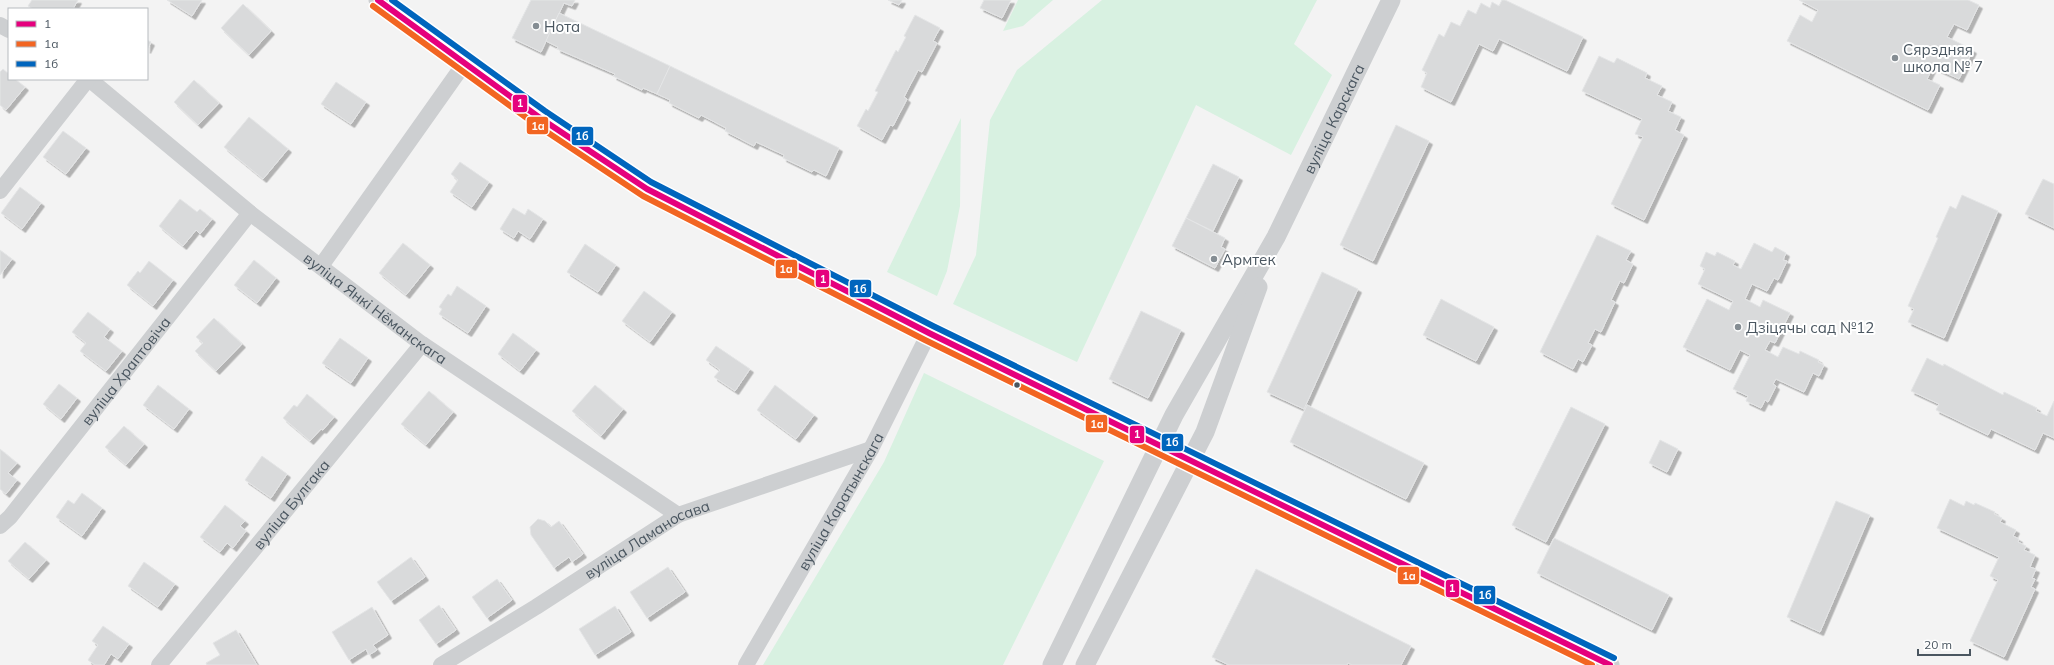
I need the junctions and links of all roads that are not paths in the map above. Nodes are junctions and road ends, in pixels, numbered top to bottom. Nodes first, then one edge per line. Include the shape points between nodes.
1 (378, 0) edge
2 (1391, 0) edge
3 (464, 64) junction
4 (87, 80) edge
5 (89, 80) edge
6 (0, 191) edge
7 (250, 213) junction
8 (1276, 237) junction
9 (321, 266) junction
10 (929, 333) junction
11 (422, 344) junction
12 (1160, 445) junction
13 (870, 449) junction
14 (1190, 460) junction
15 (678, 514) junction
16 (0, 526) edge
17 (159, 665) edge
18 (441, 665) edge
19 (746, 665) edge
20 (1052, 665) edge
21 (1085, 665) edge
22 (1610, 665) edge

1 - 3 street
2 - 8 street, вуліца Карскага
3 - 9 street
3 - 10 street via 647,189
4 - 6 street
5 - 7 street, вуліца Янкі Нёманскага
7 - 9 street, вуліца Янкі Нёманскага
7 - 16 street, вуліца Храптовіча via 39,481
8 - 12 street, вуліца Карскага via 1174,415
8 - 14 street, вуліца Карскага via 1205,432
9 - 11 street, вуліца Янкі Нёманскага
10 - 12 street
10 - 13 street, вуліца Каратынскага
11 - 15 street, вуліца Янкі Нёманскага
11 - 17 street, вуліца Булгака
12 - 14 street
12 - 20 street, вуліца Карскага
13 - 15 street, вуліца Ламаносава
13 - 19 street, вуліца Каратынскага
14 - 21 street, вуліца Карскага
14 - 22 street
15 - 18 street, вуліца Ламаносава via 536,607

